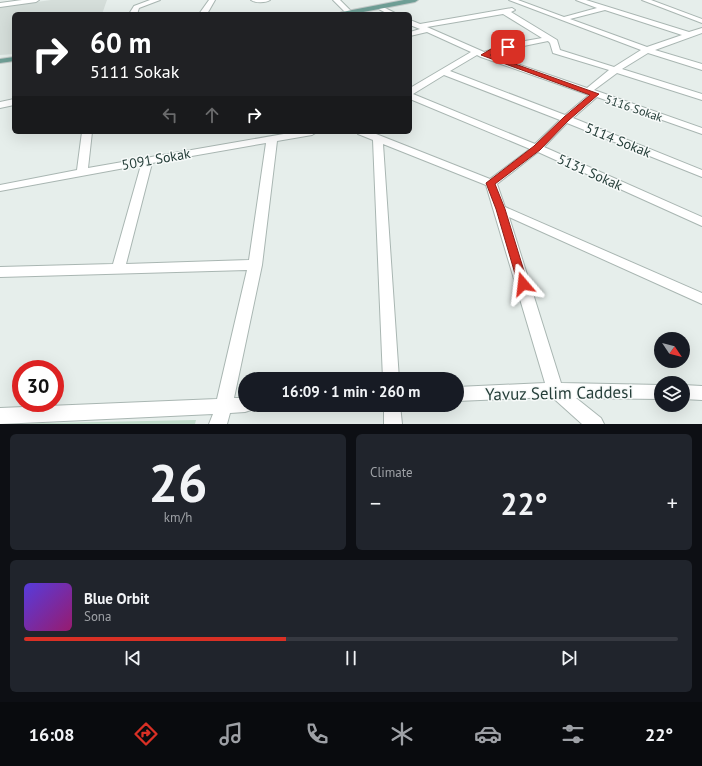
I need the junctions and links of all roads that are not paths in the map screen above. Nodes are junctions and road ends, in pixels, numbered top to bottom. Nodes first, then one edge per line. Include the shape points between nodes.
1 (36, 0) edge
2 (157, 0) edge
3 (212, 0) edge
4 (254, 0) edge
5 (267, 0) edge
6 (336, 0) edge
7 (414, 0) edge
8 (512, 0) edge
9 (579, 0) edge
10 (645, 0) edge
11 (0, 6) edge
12 (379, 7) junction
13 (529, 7) junction
14 (605, 8) junction
15 (504, 11) junction
16 (134, 12) edge
17 (204, 12) edge
18 (349, 12) edge
19 (355, 12) edge
20 (389, 12) edge
21 (563, 19) junction
22 (702, 21) edge
23 (412, 23) edge
24 (418, 26) junction
25 (427, 30) junction
26 (702, 30) edge
27 (412, 34) edge
28 (689, 34) junction
29 (702, 38) edge
30 (549, 39) junction
31 (647, 50) junction
32 (480, 53) junction
33 (12, 59) edge
34 (0, 61) edge
35 (702, 67) edge
36 (614, 70) junction
37 (444, 72) junction
38 (412, 91) edge
39 (592, 93) junction
40 (412, 97) edge
41 (702, 97) edge
42 (12, 102) edge
43 (0, 105) edge
44 (566, 119) junction
45 (702, 131) edge
46 (87, 134) edge
47 (296, 134) edge
48 (367, 134) edge
49 (280, 136) edge
50 (378, 138) junction
51 (537, 148) junction
52 (147, 161) junction
53 (82, 172) junction
54 (702, 174) edge
55 (490, 183) junction
56 (0, 188) edge
57 (500, 209) junction
58 (702, 222) edge
59 (255, 265) junction
60 (118, 269) junction
61 (0, 272) edge
62 (702, 299) edge
63 (391, 372) edge
64 (555, 390) junction
65 (654, 392) edge
66 (690, 392) edge
67 (702, 393) edge
68 (464, 394) edge
69 (238, 405) edge
70 (224, 406) junction
71 (392, 412) edge
72 (0, 416) edge
73 (218, 424) edge
74 (393, 424) edge
75 (595, 424) edge

1 - 11 street
2 - 16 street via 136,7
3 - 17 street
4 - 5 street
6 - 18 street
7 - 12 main road
8 - 13 street
9 - 14 street
10 - 22 street
12 - 19 main road
12 - 20 street
13 - 15 street
13 - 21 street
14 - 21 street
14 - 28 street
15 - 24 street
15 - 30 street
21 - 31 street
23 - 24 street, 5116 Sokak
24 - 25 street, 5116 Sokak
25 - 27 street
25 - 32 street, 5116 Sokak
26 - 28 street
28 - 29 street
28 - 31 street
30 - 32 street
30 - 36 street via 554,42 556,51
31 - 35 street
31 - 36 street
32 - 37 street
32 - 39 street, 5116 Sokak
33 - 34 main road
36 - 39 street
36 - 41 street
37 - 38 street
37 - 44 street, 5114 Sokak
39 - 44 street
39 - 45 street, 5116 Sokak
40 - 51 street, 5131 Sokak
42 - 43 street
44 - 51 street
44 - 54 street, 5114 Sokak
46 - 53 street
47 - 49 street, 5091 Sokak
48 - 50 street
49 - 52 street, 5091 Sokak
49 - 59 street
50 - 55 street
50 - 63 street
51 - 55 street
51 - 58 street, 5131 Sokak
52 - 53 street, 5091 Sokak
52 - 60 street
53 - 56 street, 5091 Sokak
55 - 57 street
57 - 62 street
57 - 64 street
59 - 60 street
59 - 70 street
60 - 61 street
64 - 65 street, Yavuz Selim Caddesi
64 - 68 street, Yavuz Selim Caddesi
64 - 75 street
66 - 67 street
69 - 70 street
70 - 72 street
70 - 73 street
71 - 74 street

